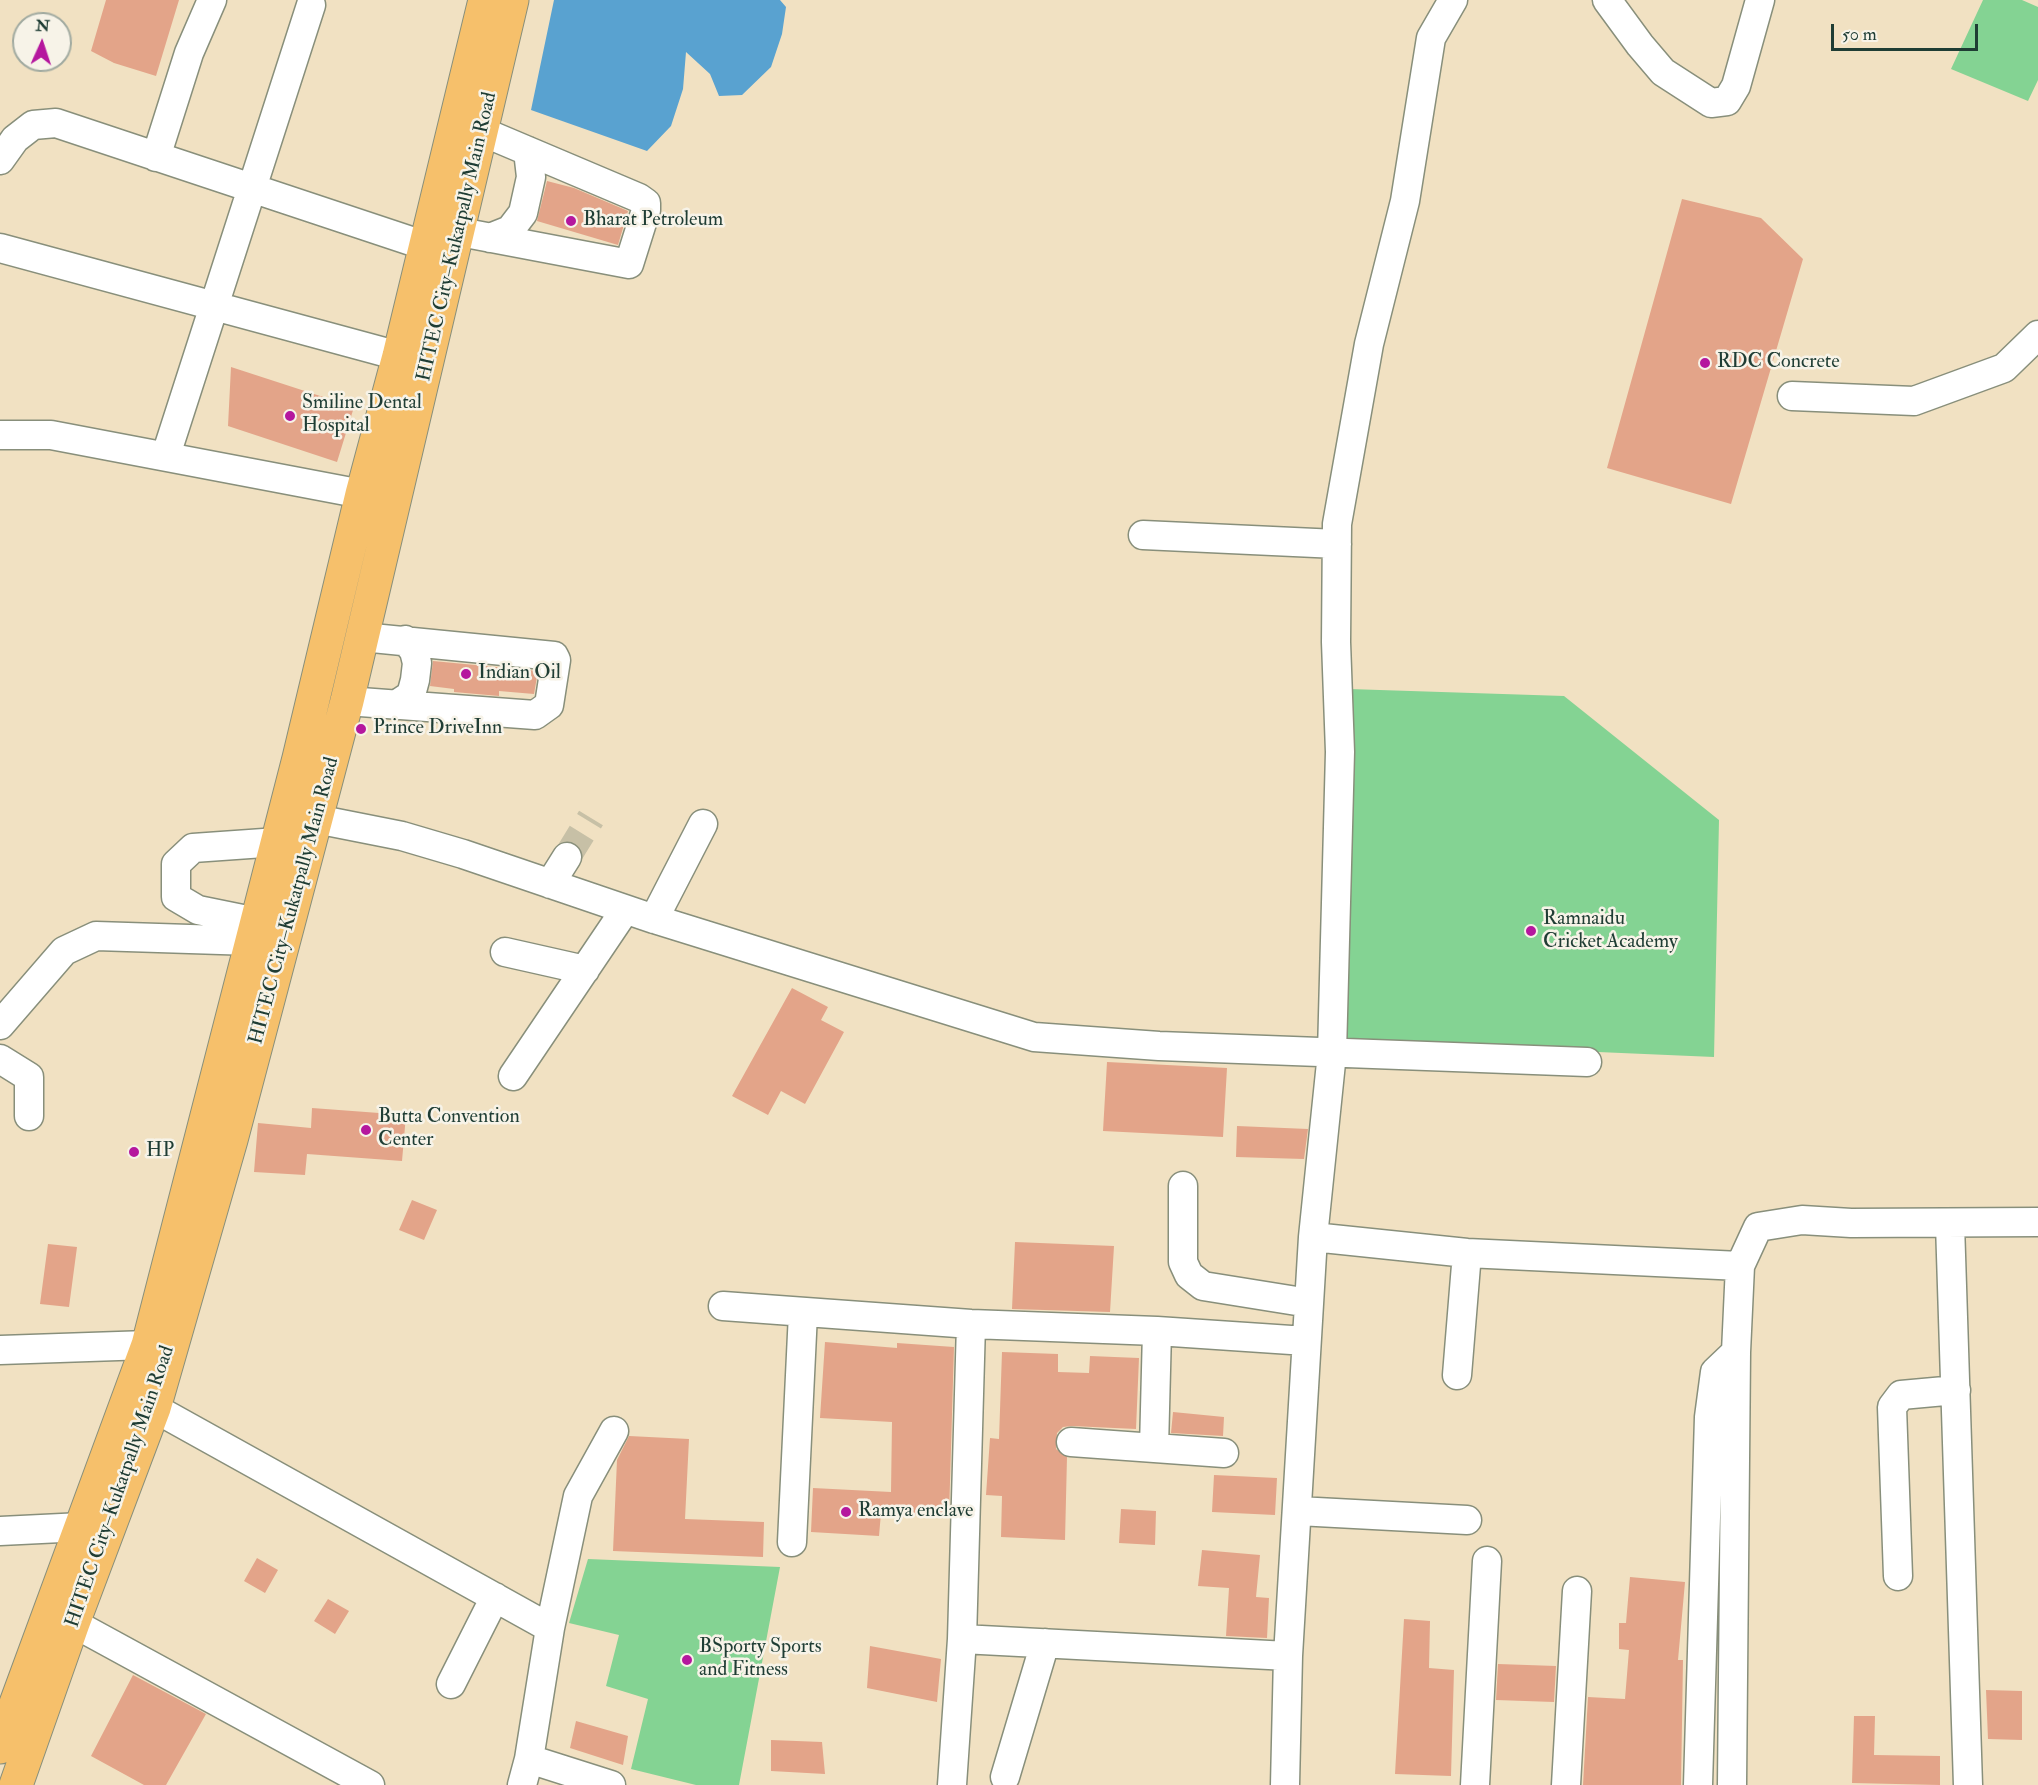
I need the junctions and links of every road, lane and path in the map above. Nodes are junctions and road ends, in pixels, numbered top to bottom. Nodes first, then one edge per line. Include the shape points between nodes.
1 (212, 0) edge
2 (485, 0) edge
3 (512, 0) edge
4 (1453, 0) edge
5 (1607, 0) edge
6 (1760, 0) edge
7 (312, 5) dead end
8 (483, 132) junction
9 (528, 151) junction
10 (156, 157) junction
11 (0, 160) edge
12 (253, 187) junction
13 (475, 235) junction
14 (426, 246) junction
15 (0, 248) edge
16 (216, 306) junction
17 (2038, 335) edge
18 (399, 356) junction
19 (1792, 396) dead end
20 (0, 435) edge
21 (166, 455) junction
22 (362, 494) junction
23 (1143, 535) dead end
24 (1337, 544) junction
25 (362, 637) junction
26 (405, 640) junction
27 (347, 701) junction
28 (396, 705) junction
29 (316, 819) junction
30 (703, 824) dead end
31 (278, 842) junction
32 (567, 857) tunnel mouth
33 (550, 884) junction
34 (625, 910) junction
35 (654, 919) junction
36 (255, 931) junction
37 (505, 952) dead end
38 (585, 970) junction
39 (0, 1025) edge
40 (1332, 1053) junction
41 (0, 1059) edge
42 (1587, 1062) dead end
43 (513, 1076) dead end
44 (29, 1116) dead end
45 (1183, 1186) dead end
46 (2038, 1222) edge
47 (1950, 1224) junction
48 (1313, 1237) junction
49 (1467, 1253) junction
50 (1740, 1266) junction
51 (1309, 1303) junction
52 (723, 1306) dead end
53 (803, 1314) junction
54 (971, 1324) junction
55 (1157, 1331) junction
56 (1306, 1341) junction
57 (148, 1345) junction
58 (0, 1350) edge
59 (1736, 1352) junction
60 (1456, 1375) dead end
61 (1956, 1390) junction
62 (154, 1408) junction
63 (614, 1431) dead end
64 (1071, 1442) dead end
65 (1154, 1448) junction
66 (1224, 1453) dead end
67 (1298, 1511) junction
68 (1467, 1520) dead end
69 (82, 1527) junction
70 (0, 1531) edge
71 (792, 1542) dead end
72 (1486, 1561) dead end
73 (1898, 1576) dead end
74 (1577, 1591) dead end
75 (493, 1602) junction
76 (73, 1623) junction
77 (550, 1628) junction
78 (962, 1639) junction
79 (1045, 1643) junction
80 (1288, 1656) junction
81 (452, 1684) dead end
82 (18, 1770) edge
83 (526, 1772) edge
84 (1005, 1777) dead end
85 (370, 1785) edge
86 (610, 1785) edge
87 (952, 1785) edge
88 (1285, 1785) edge
89 (1475, 1785) edge
90 (1566, 1785) edge
91 (1698, 1785) edge
92 (1732, 1785) edge
93 (1968, 1785) edge

1 - 10 street via 189,53
2 - 14 main road, HITEC City–Kukatpally Main Road
3 - 8 main road, HITEC City–Kukatpally Main Road
4 - 24 street via 1431,38 1405,201 1369,344 1337,524
5 - 6 street via 1663,72 1711,103 1727,101 1736,86
7 - 12 street
8 - 9 street
8 - 13 main road, HITEC City–Kukatpally Main Road
9 - 13 street via 531,177 523,213 510,230
9 - 13 street via 646,203 631,262 624,264
10 - 11 street via 56,123 33,125 15,139
10 - 12 street
12 - 14 street
12 - 16 street
13 - 25 main road, HITEC City–Kukatpally Main Road
14 - 18 main road, HITEC City–Kukatpally Main Road
15 - 16 street
16 - 18 street
16 - 21 street
17 - 19 street via 2004,368 1914,401
18 - 22 main road, HITEC City–Kukatpally Main Road
20 - 21 street via 51,435
21 - 22 street
22 - 31 main road, HITEC City–Kukatpally Main Road
23 - 24 street
24 - 40 street via 1340,752
25 - 26 street
25 - 27 main road, HITEC City–Kukatpally Main Road
26 - 28 street via 414,651 416,680 411,695
26 - 28 street via 546,654 556,660 549,705 535,715
27 - 28 street
27 - 29 main road, HITEC City–Kukatpally Main Road
29 - 33 street via 402,836
29 - 62 main road, HITEC City–Kukatpally Main Road via 231,1140
30 - 35 street
31 - 36 main road, HITEC City–Kukatpally Main Road
31 - 36 street via 193,848 176,864 176,897
32 - 33 street
33 - 34 street
34 - 35 street
34 - 38 street
35 - 40 street via 1034,1038
36 - 39 street via 96,936 64,951
36 - 57 main road, HITEC City–Kukatpally Main Road
37 - 38 street
38 - 43 street
40 - 42 street
40 - 48 street
41 - 44 street via 29,1077
45 - 51 street via 1183,1262 1189,1275 1203,1286
46 - 47 street
47 - 50 street via 1802,1220 1758,1227
47 - 61 street
48 - 49 street
48 - 51 street
49 - 50 street
49 - 60 street
50 - 59 street
51 - 56 street
52 - 53 street
53 - 54 street
53 - 71 street
54 - 55 street
54 - 78 street
55 - 56 street
55 - 65 street
56 - 67 street
57 - 58 street
57 - 69 main road, HITEC City–Kukatpally Main Road
59 - 91 street via 1715,1372 1709,1417
59 - 92 street
61 - 73 street via 1901,1395 1892,1407
61 - 93 street
62 - 75 street
62 - 76 main road, HITEC City–Kukatpally Main Road
63 - 77 street via 578,1496
64 - 65 street
65 - 66 street
67 - 68 street
67 - 80 street
69 - 70 street
69 - 82 main road, HITEC City–Kukatpally Main Road
72 - 89 street
74 - 90 street
75 - 77 street
75 - 81 street
76 - 82 main road, HITEC City–Kukatpally Main Road
76 - 85 street
77 - 83 street
78 - 79 street
78 - 87 street
79 - 80 street
79 - 84 street
80 - 88 street
83 - 86 street

